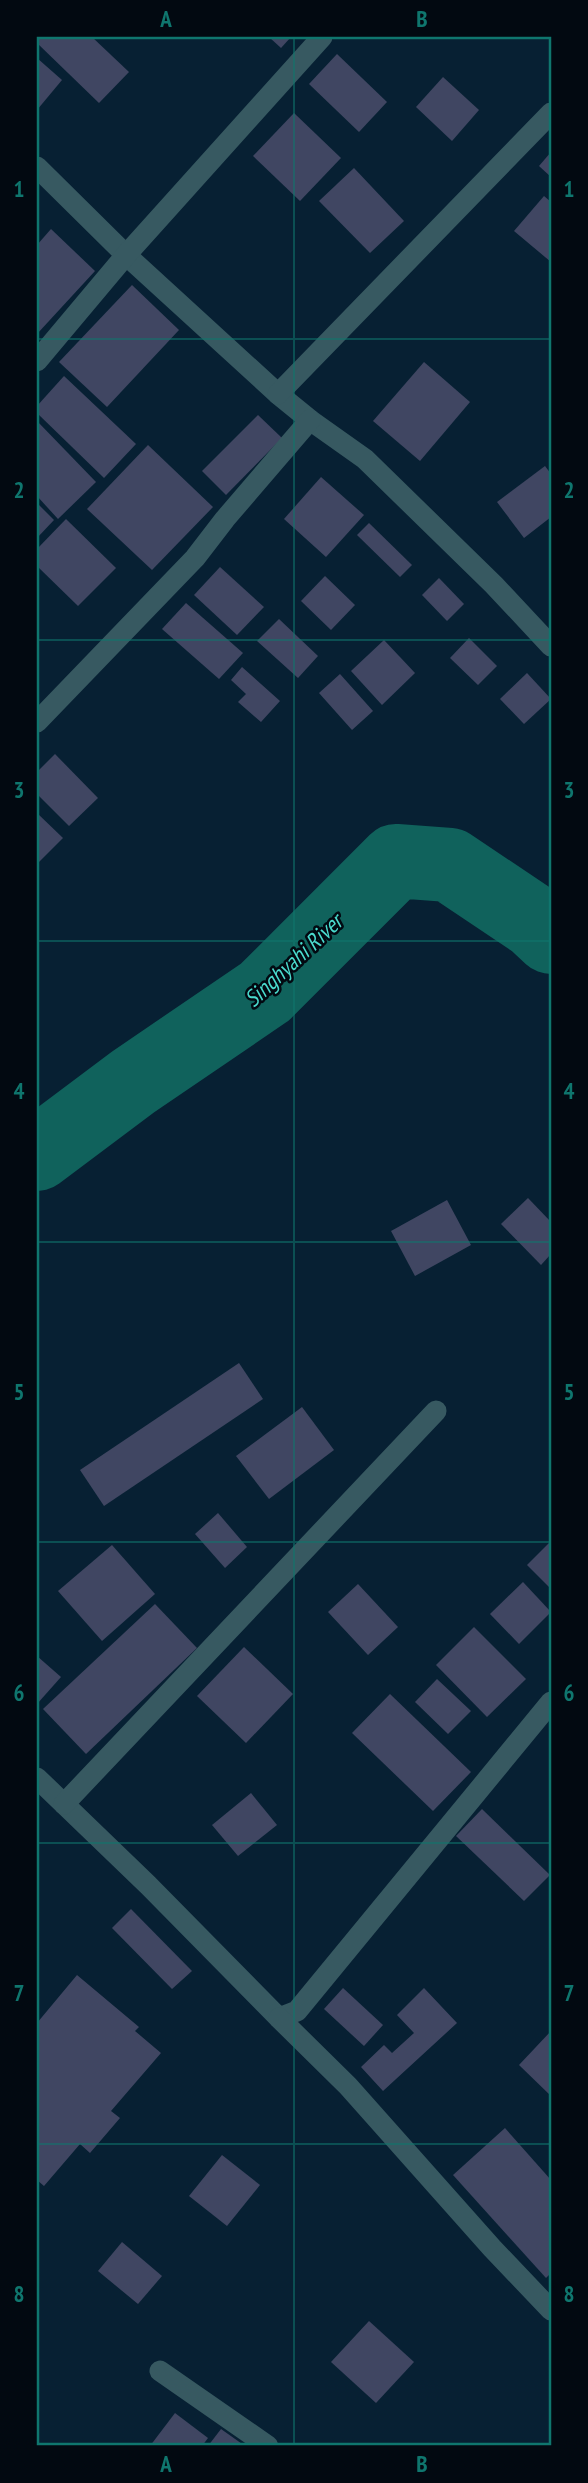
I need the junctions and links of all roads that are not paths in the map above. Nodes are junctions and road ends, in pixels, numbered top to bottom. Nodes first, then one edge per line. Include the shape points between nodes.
1 (322, 37) edge
2 (551, 113) edge
3 (37, 167) edge
4 (126, 255) junction
5 (37, 361) edge
6 (278, 394) junction
7 (310, 420) junction
8 (551, 646) edge
9 (37, 722) edge
10 (436, 1411) dead end
11 (551, 1702) edge
12 (37, 1778) edge
13 (64, 1804) junction
14 (279, 2018) junction
15 (551, 2310) edge
16 (160, 2371) dead end
17 (268, 2446) edge

1 - 4 street
2 - 6 street
3 - 4 street
4 - 5 street
4 - 6 street
6 - 7 street
7 - 8 street via 365,459
7 - 9 street via 195,558
10 - 13 street
11 - 14 street via 297,2011
12 - 13 street
13 - 14 street
14 - 15 street via 348,2086
16 - 17 street

